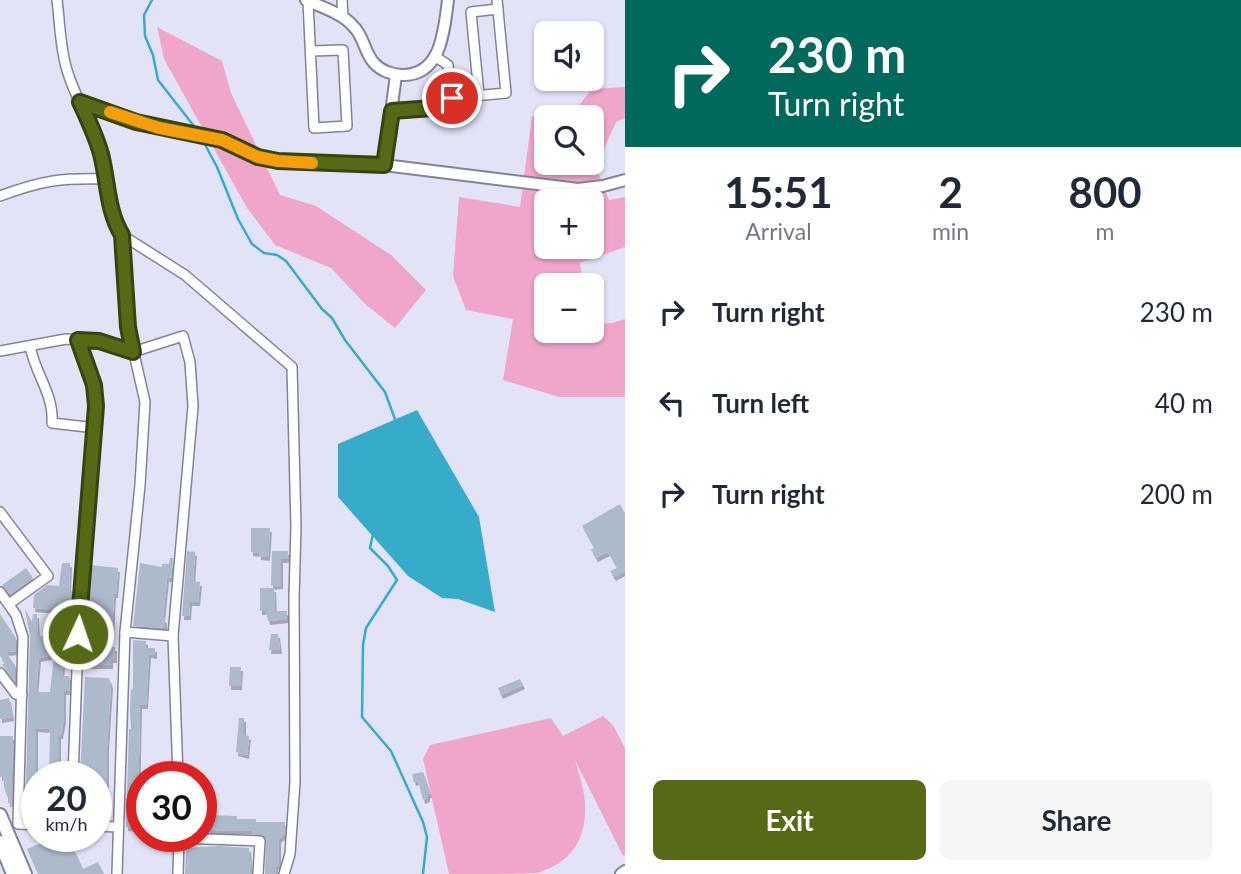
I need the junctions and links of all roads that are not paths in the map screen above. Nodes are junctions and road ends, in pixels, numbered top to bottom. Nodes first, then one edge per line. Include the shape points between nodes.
1 (57, 0) edge
2 (342, 0) edge
3 (448, 0) edge
4 (307, 1) edge
5 (497, 4) edge
6 (343, 18) junction
7 (311, 51) junction
8 (436, 57) junction
9 (396, 75) junction
10 (479, 95) junction
11 (452, 98) junction
12 (80, 102) junction
13 (392, 111) junction
14 (384, 165) junction
15 (106, 179) junction
16 (625, 180) edge
17 (0, 196) edge
18 (122, 235) junction
19 (78, 340) junction
20 (30, 346) junction
21 (0, 351) edge
22 (133, 352) junction
23 (96, 428) junction
24 (0, 512) edge
25 (0, 592) edge
26 (9, 604) junction
27 (125, 632) junction
28 (173, 636) junction
29 (0, 673) edge
30 (22, 695) junction
31 (74, 761) edge
32 (177, 761) edge
33 (0, 815) edge
34 (21, 824) edge
35 (112, 827) edge
36 (118, 827) junction
37 (217, 839) edge
38 (0, 842) edge
39 (179, 852) edge
40 (13, 874) edge
41 (25, 874) edge
42 (117, 874) edge
43 (178, 874) edge
44 (258, 874) edge
45 (284, 874) edge

1 - 12 street via 66,70
2 - 6 street
3 - 8 street
4 - 6 street
4 - 7 street
5 - 10 street via 471,12
5 - 10 street via 506,93
6 - 9 street via 356,28 374,63
7 - 7 street via 343,50 347,126 314,128
8 - 9 street via 421,71
8 - 11 street via 448,65
9 - 13 street
10 - 11 street
11 - 13 street via 446,107
12 - 14 street via 136,122 222,140 258,157
12 - 15 street via 93,129
13 - 14 street
14 - 16 street via 578,189
15 - 17 street via 63,178
15 - 18 street via 115,225
18 - 22 street
18 - 45 street via 185,275 292,367 295,782 290,854
19 - 20 street
19 - 22 street
19 - 23 street via 94,385
20 - 21 street
20 - 23 street via 53,407 52,423
22 - 27 street via 145,402
22 - 28 street via 183,336 190,362 193,406
23 - 31 street via 79,615
24 - 26 street via 48,576
25 - 26 street
26 - 30 street via 23,637
27 - 28 street
27 - 36 street
28 - 32 street
29 - 30 street via 16,694
30 - 34 street
33 - 41 main road
35 - 36 street
36 - 42 street
37 - 44 street via 260,841
38 - 40 main road
39 - 43 street

